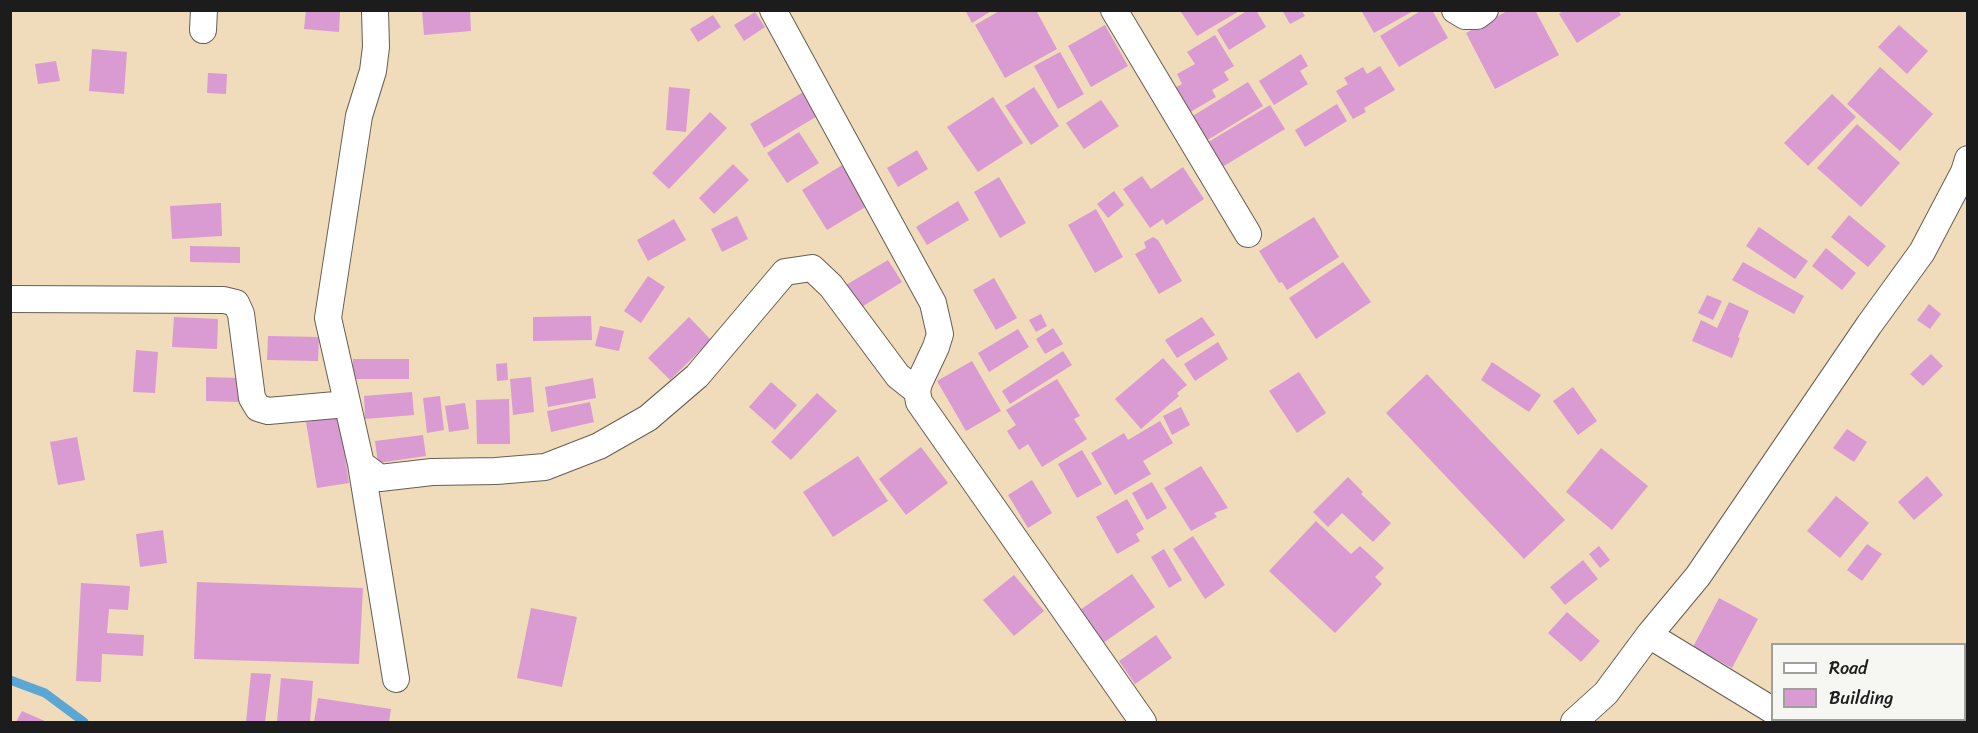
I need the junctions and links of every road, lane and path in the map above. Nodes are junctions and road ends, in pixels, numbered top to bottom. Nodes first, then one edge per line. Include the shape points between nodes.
1 (375, 10) edge
2 (773, 10) edge
3 (1114, 10) edge
4 (1455, 10) edge
5 (1485, 10) edge
6 (1968, 159) edge
7 (1248, 234) dead end
8 (10, 299) edge
9 (917, 391) junction
10 (347, 404) junction
11 (361, 464) junction
12 (1649, 635) junction
13 (396, 679) dead end
14 (1771, 709) edge
15 (1143, 723) edge
16 (1574, 723) edge

1 - 10 street via 373,71 359,116 328,318
2 - 9 street via 933,303 940,334
3 - 7 street
4 - 5 street via 1465,16 1477,16
6 - 12 street via 1922,252 1698,576
8 - 10 street via 236,303 241,314 252,398 258,408 268,411
9 - 11 street via 898,376 831,286 812,268 785,272 697,376 648,418 599,446 545,467 496,471 380,478
9 - 15 street via 919,402
10 - 11 street
11 - 13 street
12 - 14 street
12 - 16 street via 1605,693

